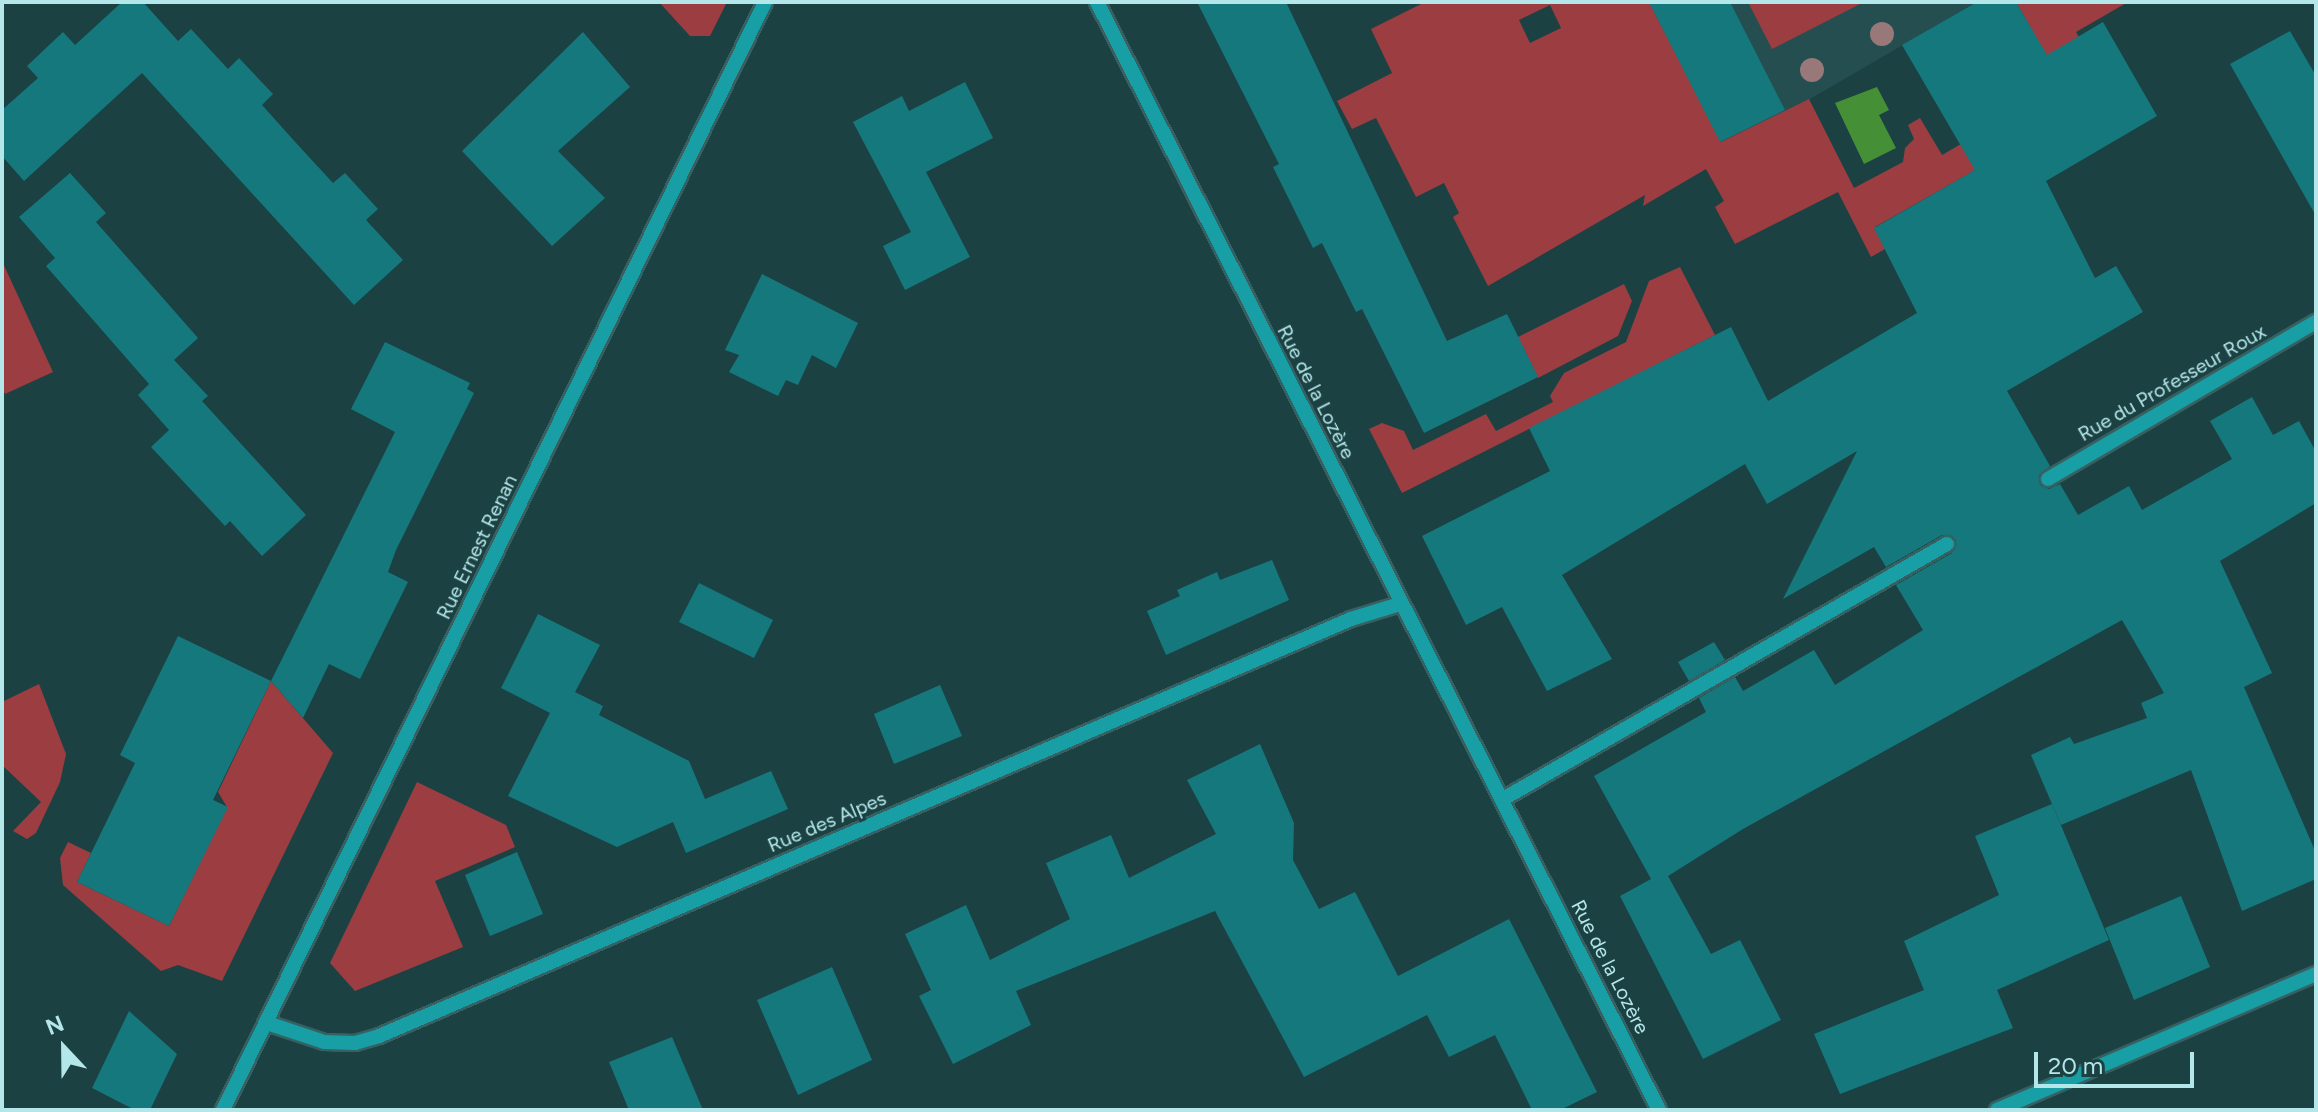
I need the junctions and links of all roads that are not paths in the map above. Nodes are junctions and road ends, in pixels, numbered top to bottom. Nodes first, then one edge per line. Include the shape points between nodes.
1 (765, 2) edge
2 (1097, 2) edge
3 (2316, 322) edge
4 (2048, 479) dead end
5 (1947, 544) dead end
6 (1400, 604) junction
7 (1503, 799) junction
8 (2316, 974) edge
9 (267, 1023) junction
10 (223, 1110) edge
11 (1659, 1110) edge
12 (1997, 1110) edge

1 - 9 street, Rue Ernest Renan
2 - 6 street, Rue de la Lozère
3 - 4 street, Rue du Professeur Roux
5 - 7 street
6 - 7 street, Rue de la Lozère
6 - 9 street, Rue des Alpes via 1351,619 379,1036 355,1043 324,1042
7 - 11 street, Rue de la Lozère
8 - 12 street
9 - 10 street, Rue Ernest Renan

